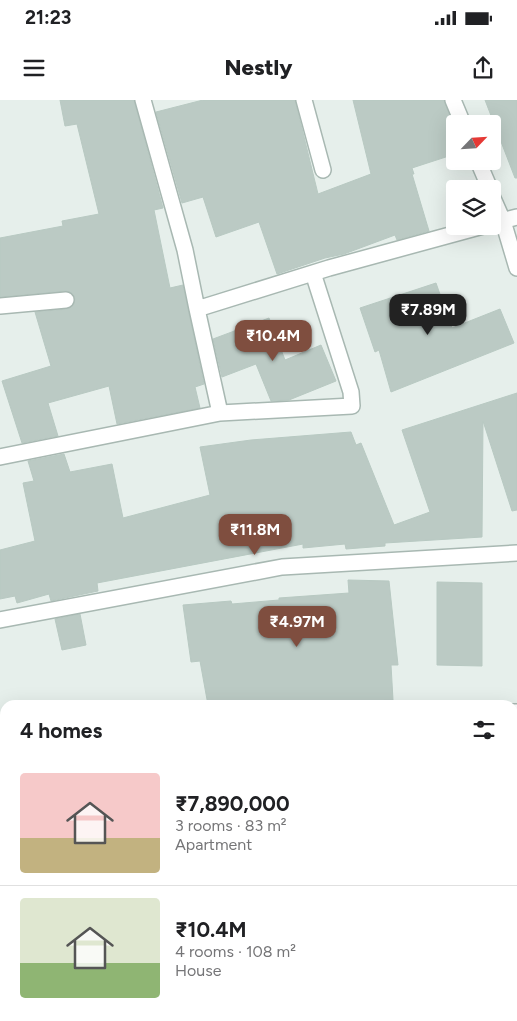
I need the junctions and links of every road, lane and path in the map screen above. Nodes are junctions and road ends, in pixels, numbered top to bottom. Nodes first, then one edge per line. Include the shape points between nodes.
1 (143, 100) edge
2 (304, 100) edge
3 (453, 100) edge
4 (459, 115) edge
5 (324, 170) dead end
6 (504, 220) edge
7 (450, 235) edge
8 (517, 268) edge
9 (313, 273) junction
10 (66, 300) dead end
11 (0, 306) edge
12 (197, 308) junction
13 (220, 413) junction
14 (0, 456) edge
15 (517, 553) edge
16 (0, 620) edge

1 - 12 street via 185,250
2 - 5 street
3 - 4 street
6 - 8 street
7 - 9 street
9 - 12 street
9 - 13 street via 352,406
10 - 11 street
12 - 13 street
13 - 14 street
15 - 16 street via 282,566

